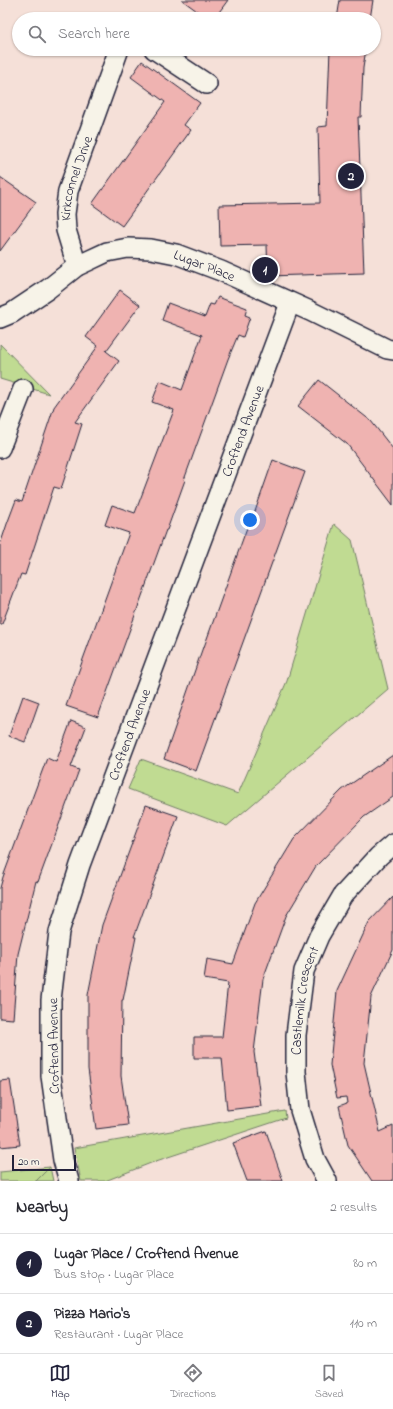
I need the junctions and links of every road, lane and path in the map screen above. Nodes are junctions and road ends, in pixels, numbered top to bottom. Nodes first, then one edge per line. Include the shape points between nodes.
1 (116, 56) edge
2 (165, 56) edge
3 (207, 84) dead end
4 (77, 266) junction
5 (290, 303) junction
6 (0, 318) edge
7 (393, 350) edge
8 (23, 389) dead end
9 (0, 448) edge
10 (393, 844) edge
11 (68, 1181) edge
12 (328, 1181) edge

1 - 4 street, Kirkconnel Drive via 68,191 66,230
2 - 3 street
4 - 5 street, Lugar Place via 107,252 128,248 151,249 194,260
4 - 6 street via 48,289
5 - 7 street, Lugar Place
5 - 11 street, Croftend Avenue via 80,865 59,932 51,1000 51,1076
8 - 9 street
10 - 12 street, Castlemilk Crescent via 343,895 319,936 304,971 296,1035 300,1110 315,1159

